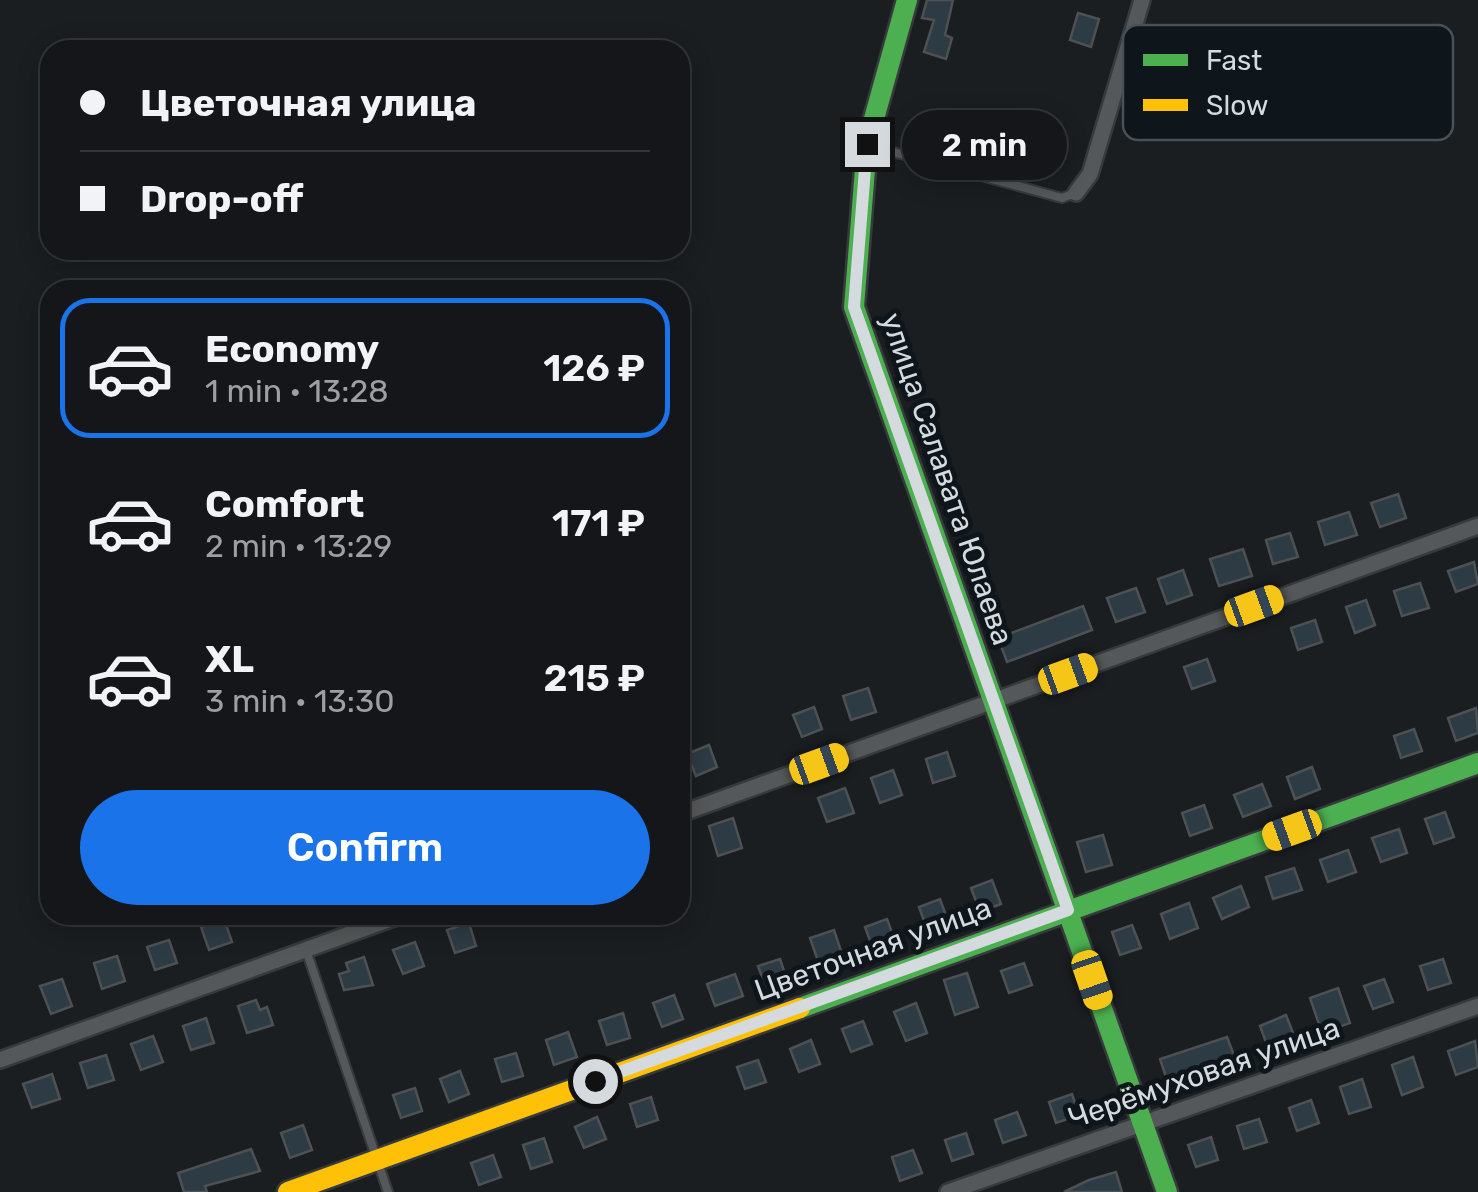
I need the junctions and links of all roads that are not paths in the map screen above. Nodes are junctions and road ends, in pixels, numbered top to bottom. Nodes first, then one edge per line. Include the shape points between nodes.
1 (907, 0) edge
2 (1142, 0) edge
3 (1135, 25) edge
4 (1123, 64) edge
5 (867, 144) junction
6 (1076, 192) joint
7 (1478, 526) edge
8 (994, 701) junction
9 (1478, 762) edge
10 (690, 810) edge
11 (1068, 910) junction
12 (375, 925) edge
13 (306, 950) junction
14 (1478, 1006) edge
15 (0, 1060) edge
16 (1143, 1124) junction
17 (377, 1160) junction
18 (288, 1192) edge
19 (388, 1192) edge
20 (948, 1192) edge
21 (1167, 1192) edge

1 - 5 street, улица Салавата Юлаева
2 - 3 street
4 - 6 street via 1090,174
5 - 6 lane via 1062,198
5 - 8 street, улица Салавата Юлаева via 854,307
7 - 8 street
8 - 10 street
8 - 11 street, улица Салавата Юлаева
9 - 11 street, Цветочная улица
11 - 16 street, улица Салавата Юлаева
11 - 17 street, Цветочная улица
12 - 13 street
13 - 15 street
13 - 17 lane
14 - 16 street, Черёмуховая улица
16 - 20 street, Черёмуховая улица
16 - 21 street, улица Салавата Юлаева
17 - 18 street, Цветочная улица
17 - 19 lane

